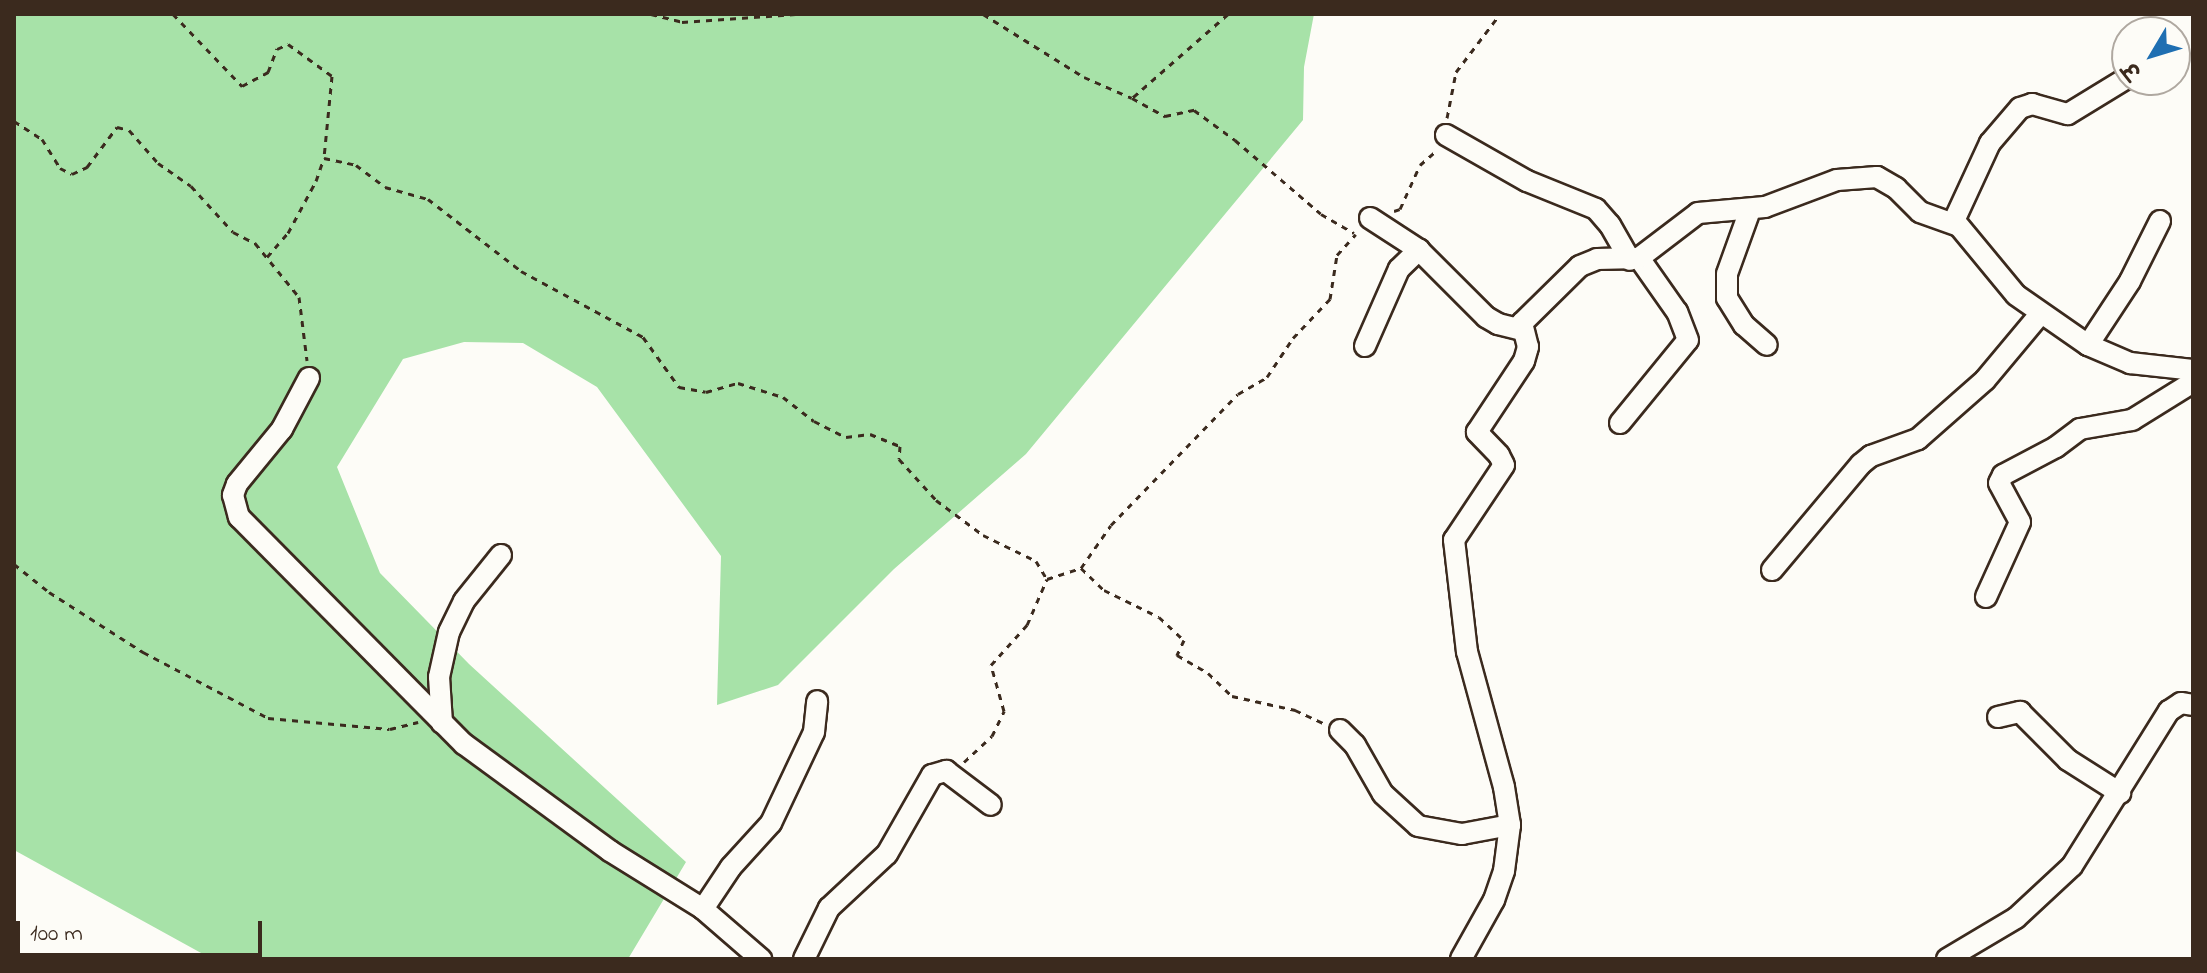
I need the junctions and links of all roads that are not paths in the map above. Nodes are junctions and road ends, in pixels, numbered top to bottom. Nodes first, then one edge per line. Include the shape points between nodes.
1 (2111, 88) edge
2 (1446, 135) dead end
3 (1750, 210) junction
4 (1370, 218) road end
5 (2160, 221) dead end
6 (1953, 223) junction
7 (1419, 250) junction
8 (1635, 259) junction
9 (2041, 313) junction
10 (1522, 330) junction
11 (1767, 345) dead end
12 (2088, 345) junction
13 (1365, 346) dead end
14 (2193, 370) edge
15 (309, 378) road end
16 (2193, 382) edge
17 (1620, 423) dead end
18 (501, 555) dead end
19 (1772, 570) dead end
20 (1986, 597) dead end
21 (817, 701) dead end
22 (2193, 705) edge
23 (1998, 717) dead end
24 (440, 720) junction
25 (1340, 730) road end
26 (2120, 793) junction
27 (991, 805) dead end
28 (1510, 825) junction
29 (703, 909) junction
30 (761, 959) edge
31 (804, 959) edge
32 (1461, 959) edge
33 (1947, 959) edge

1 - 6 street via 2068,114 2032,104 2020,108 1990,143
2 - 8 street via 1527,181 1596,209
3 - 6 street via 1837,180 1867,176 1885,180 1928,216
3 - 8 street via 1708,210 1689,216
3 - 11 street via 1727,274 1727,298 1744,325
4 - 7 street
5 - 12 street via 2136,271
6 - 9 street via 1976,244 2001,281
7 - 10 street via 1486,317
7 - 13 street via 1399,269
8 - 10 street via 1597,259 1580,266 1525,320
8 - 17 street via 1677,312 1688,340
9 - 12 street
9 - 19 street via 1985,380 1918,439 1861,464
10 - 28 street via 1528,347 1524,361 1477,432 1504,465 1453,546 1467,652
12 - 14 street via 2130,363
15 - 24 street via 282,429 237,484 234,507 349,632
16 - 20 street via 2132,420 2080,429 2003,475 1999,483 2020,522
18 - 24 street via 464,601 449,632 439,677
21 - 29 street via 810,744 771,823 731,867
22 - 26 street via 2181,703 2169,711
23 - 26 street via 2020,712 2068,760
24 - 29 street via 464,744 610,851
25 - 28 street via 1355,745 1383,794 1418,826 1462,834
26 - 33 street via 2080,856 2035,903
27 - 31 street via 952,774 941,770 926,781 887,854 829,908
28 - 32 street via 1494,900
29 - 30 street

